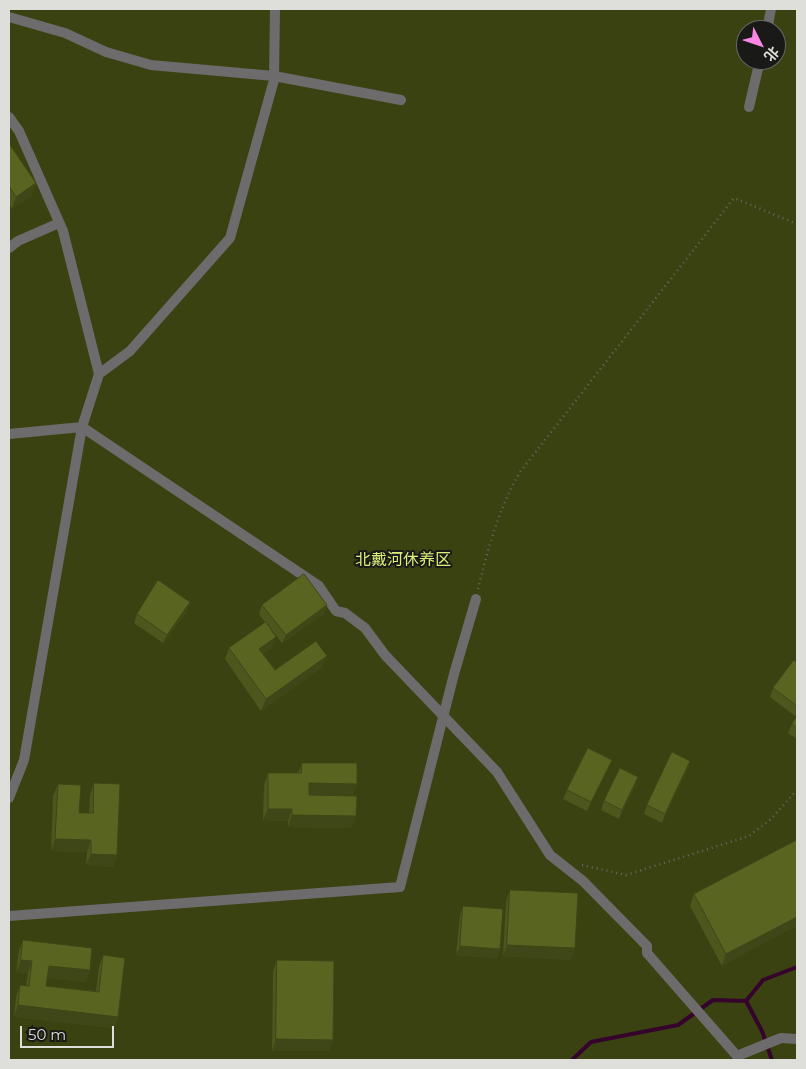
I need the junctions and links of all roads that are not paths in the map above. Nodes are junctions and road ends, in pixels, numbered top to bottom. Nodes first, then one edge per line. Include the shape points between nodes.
1 (275, 9) edge
2 (9, 17) edge
3 (758, 70) edge
4 (274, 76) junction
5 (401, 100) dead end
6 (749, 107) dead end
7 (9, 117) edge
8 (59, 223) junction
9 (9, 248) edge
10 (99, 374) junction
11 (82, 427) junction
12 (9, 434) edge
13 (476, 600) road end
14 (443, 716) junction
15 (9, 798) edge
16 (9, 916) edge
17 (797, 1039) edge

1 - 4 street
2 - 4 street via 65,33 106,52 151,65
3 - 6 street
4 - 5 street
4 - 10 street via 230,238 130,351
7 - 8 street via 19,130
8 - 9 street via 18,240
8 - 10 street
10 - 11 street
11 - 12 street
11 - 14 street via 319,586 336,611 366,628 385,655
11 - 15 street via 24,760
13 - 14 street
14 - 16 street via 400,887
14 - 17 street via 497,772 550,854 583,881 647,946 648,953 737,1056 781,1038

